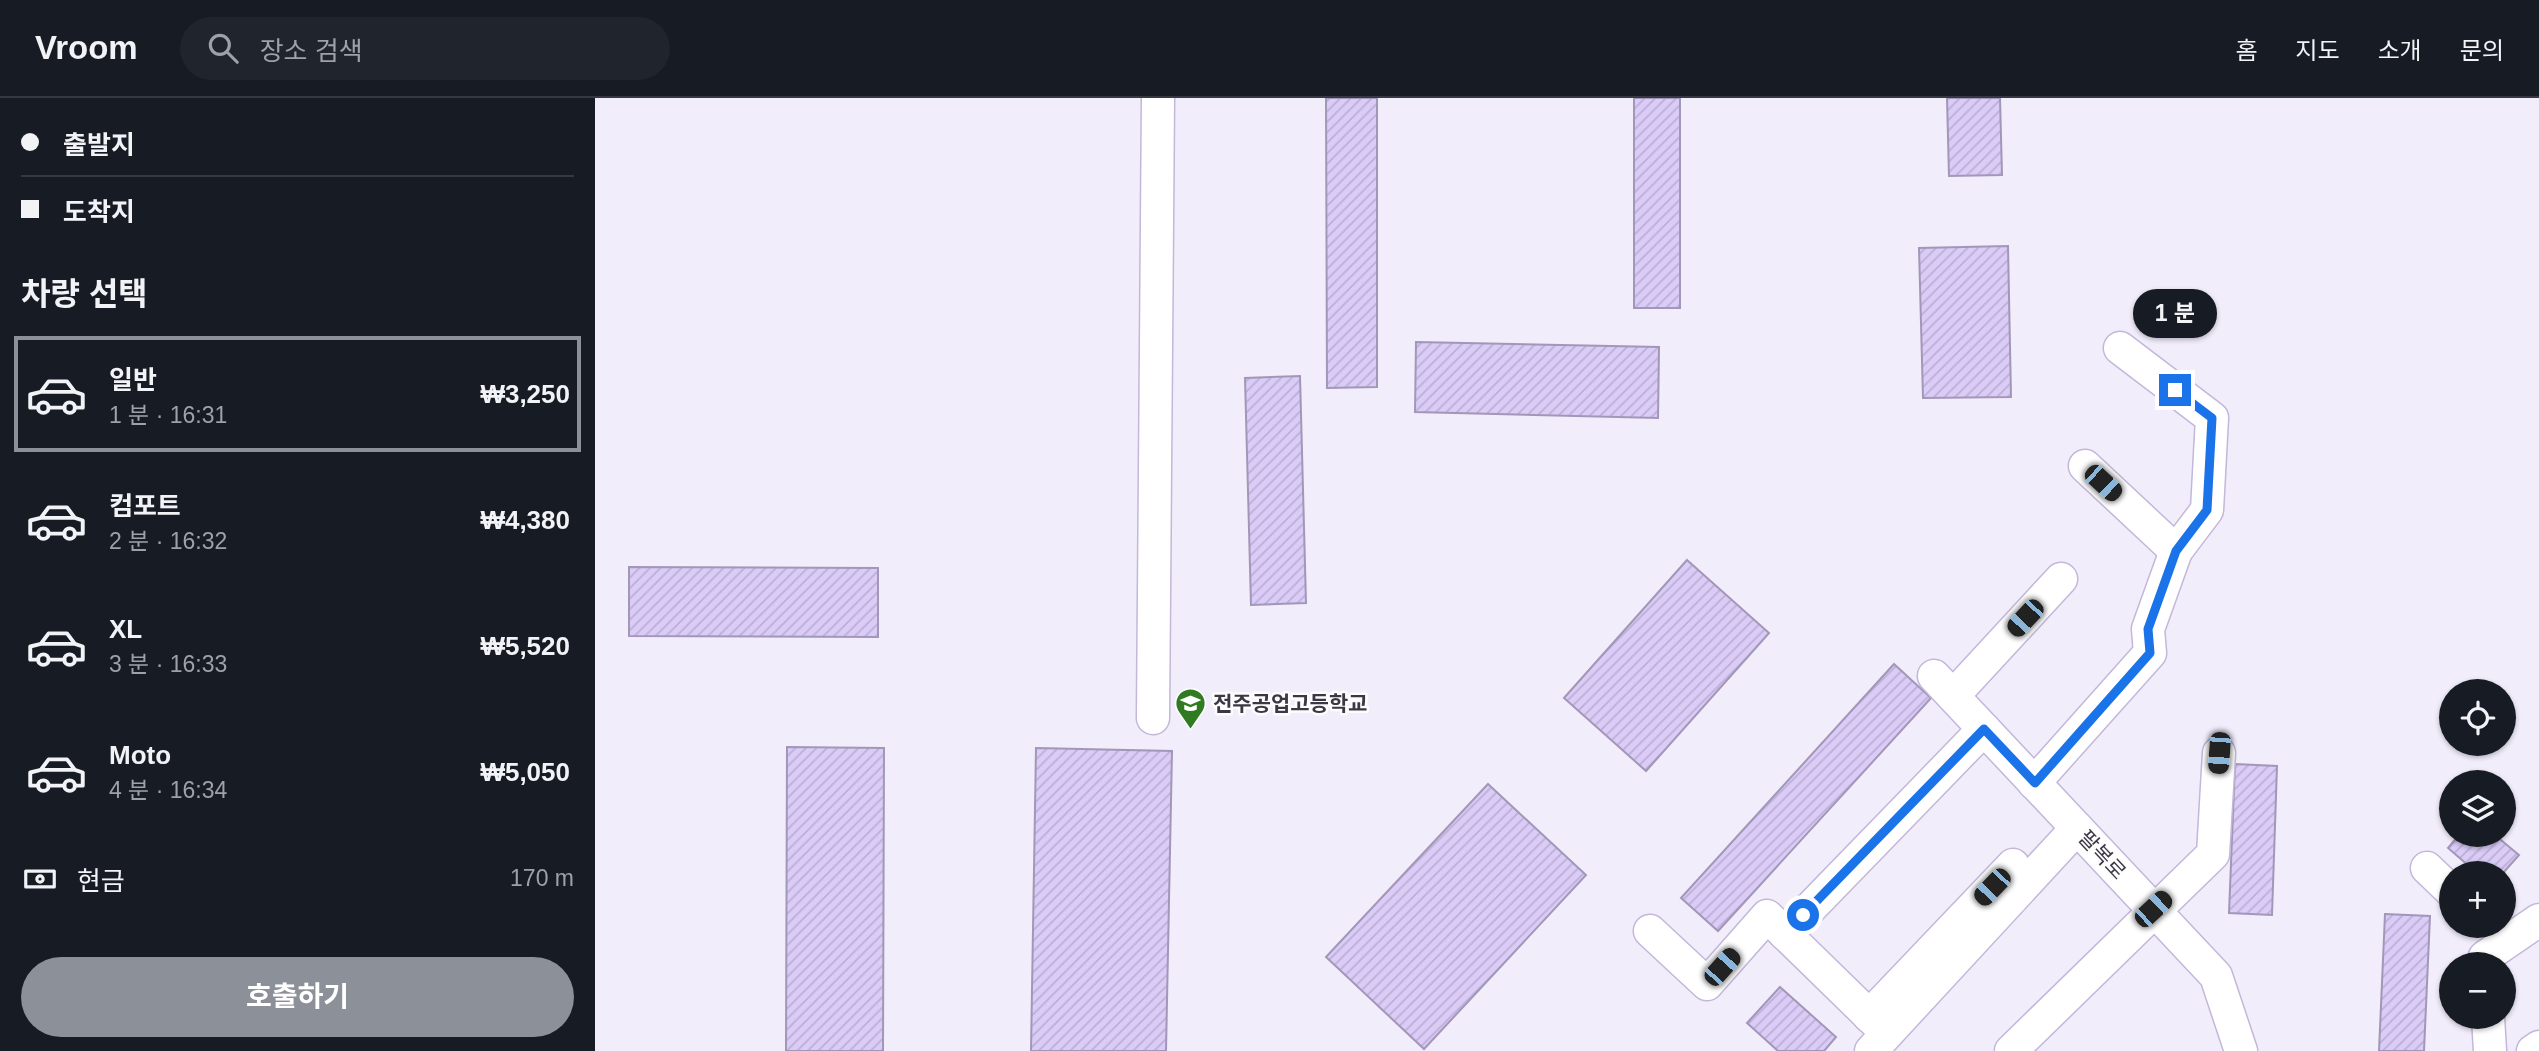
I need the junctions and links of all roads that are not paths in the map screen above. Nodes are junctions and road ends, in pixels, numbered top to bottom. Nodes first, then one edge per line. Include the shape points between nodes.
1 (1158, 98) edge
2 (2120, 348) dead end
3 (2085, 466) dead end
4 (2176, 551) junction
5 (2061, 579) dead end
6 (1153, 718) dead end
7 (1984, 729) junction
8 (2219, 753) dead end
9 (2035, 783) junction
10 (2070, 821) junction
11 (2427, 868) dead end
12 (2439, 879) edge
13 (2153, 909) junction
14 (2539, 920) edge
15 (1650, 931) dead end
16 (1785, 934) junction
17 (2493, 944) edge
18 (2489, 1029) edge
19 (1875, 1033) edge
20 (2539, 1047) edge
21 (2011, 1051) edge
22 (2241, 1051) edge
23 (2490, 1051) edge
24 (2533, 1051) edge

1 - 6 lane
2 - 4 lane via 2212,418 2207,510
3 - 4 lane
4 - 9 lane via 2148,629 2150,653
5 - 7 lane, 팔복로 via 1944,686
7 - 9 lane, 팔복로
7 - 16 lane
8 - 13 lane via 2213,854
9 - 10 lane, 팔복로
10 - 13 lane, 팔복로
10 - 19 lane
11 - 12 lane
13 - 21 lane
13 - 22 lane, 팔복로 via 2216,976
14 - 17 lane
15 - 16 lane via 1707,984 1767,916
16 - 19 lane
18 - 23 lane
20 - 24 lane

